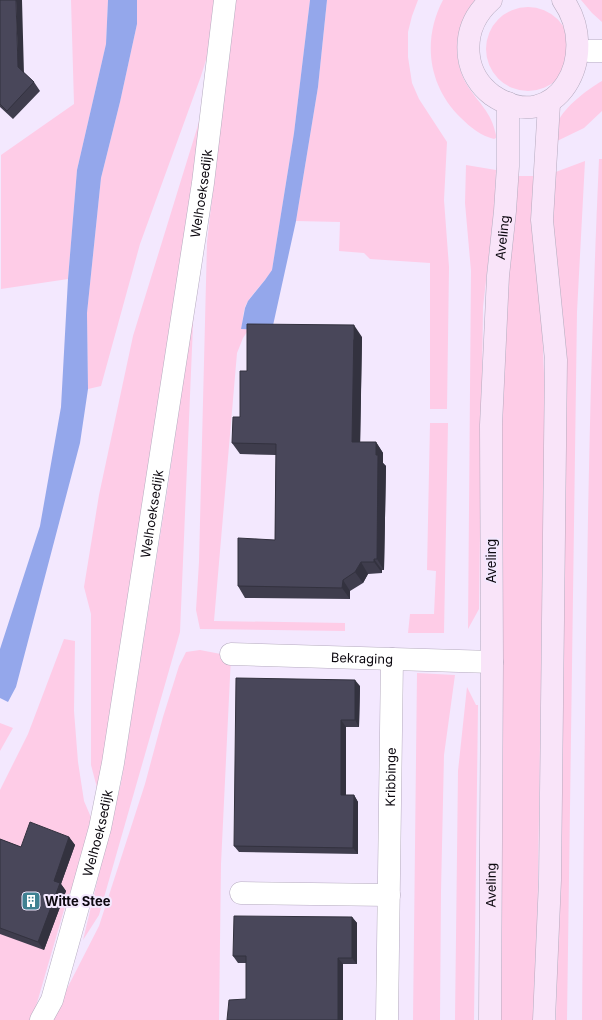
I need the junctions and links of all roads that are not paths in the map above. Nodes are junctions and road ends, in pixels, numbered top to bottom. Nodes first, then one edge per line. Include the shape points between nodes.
1 (226, 0) edge
2 (491, 0) edge
3 (563, 0) edge
4 (595, 51) edge
5 (508, 103) junction
6 (549, 104) junction
7 (231, 654) dead end
8 (392, 659) junction
9 (492, 662) junction
10 (241, 893) dead end
11 (389, 895) junction
12 (41, 1020) edge
13 (387, 1020) edge
14 (490, 1020) edge
15 (544, 1020) edge

1 - 12 street, Welhoeksedijk via 203,183 113,763 100,828 52,1000
2 - 5 main road via 476,16 471,27 468,38 470,62 480,83 488,92
3 - 4 main road via 579,16
4 - 6 main road via 577,84
5 - 6 main road via 528,107
5 - 9 main road, Aveling via 508,166 498,276 491,425
6 - 15 main road via 542,220 556,360 550,880
7 - 8 street, Bekraging
8 - 9 street, Bekraging
8 - 11 street, Kribbinge
9 - 14 main road, Aveling
10 - 11 street
11 - 13 street, Kribbinge

